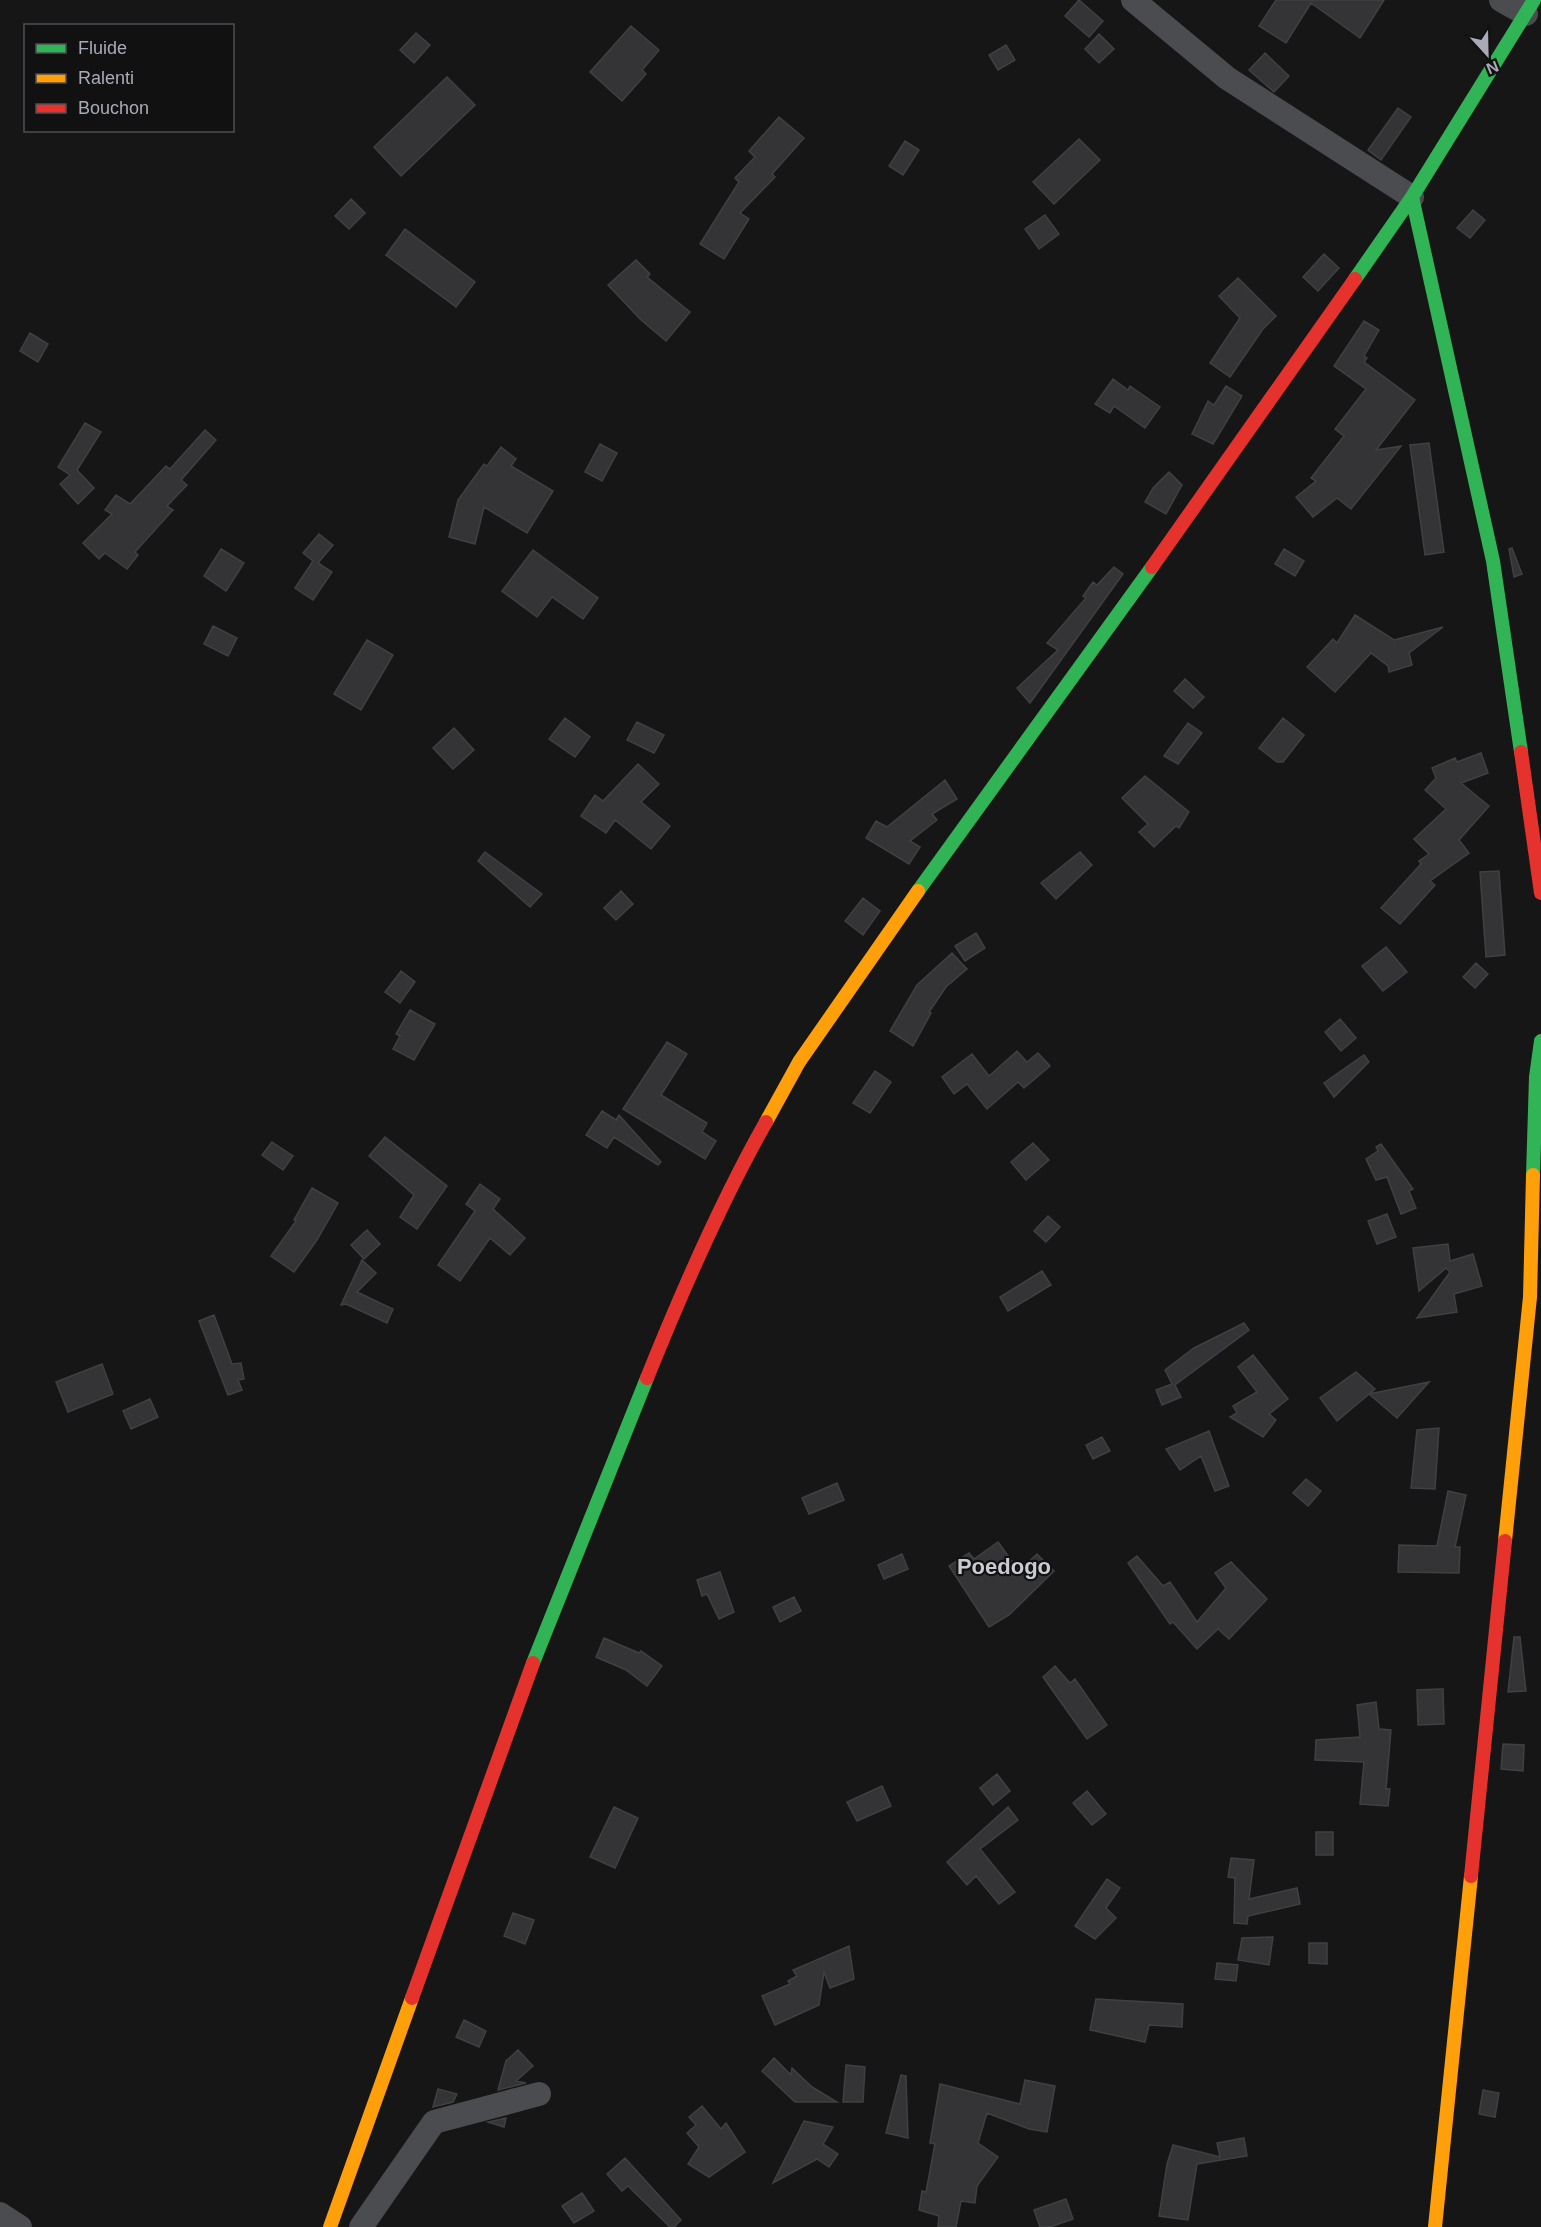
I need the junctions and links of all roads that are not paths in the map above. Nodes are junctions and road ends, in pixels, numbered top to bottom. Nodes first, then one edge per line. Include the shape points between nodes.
1 (1133, 0) edge
2 (1501, 0) edge
3 (1530, 7) edge
4 (1412, 197) junction
5 (1541, 893) edge
6 (1541, 1041) edge
7 (1538, 1077) edge
8 (539, 2094) dead end
9 (0, 2214) edge
10 (20, 2227) edge
11 (330, 2227) edge
12 (361, 2227) edge
13 (1435, 2227) edge

1 - 4 street via 1227,78
2 - 3 street
3 - 4 main road
4 - 5 main road via 1493,561
4 - 11 main road via 1241,443 864,966 800,1062 744,1161 671,1319 526,1680
6 - 7 main road
7 - 13 main road via 1530,1297
8 - 12 street via 434,2122
9 - 10 street

